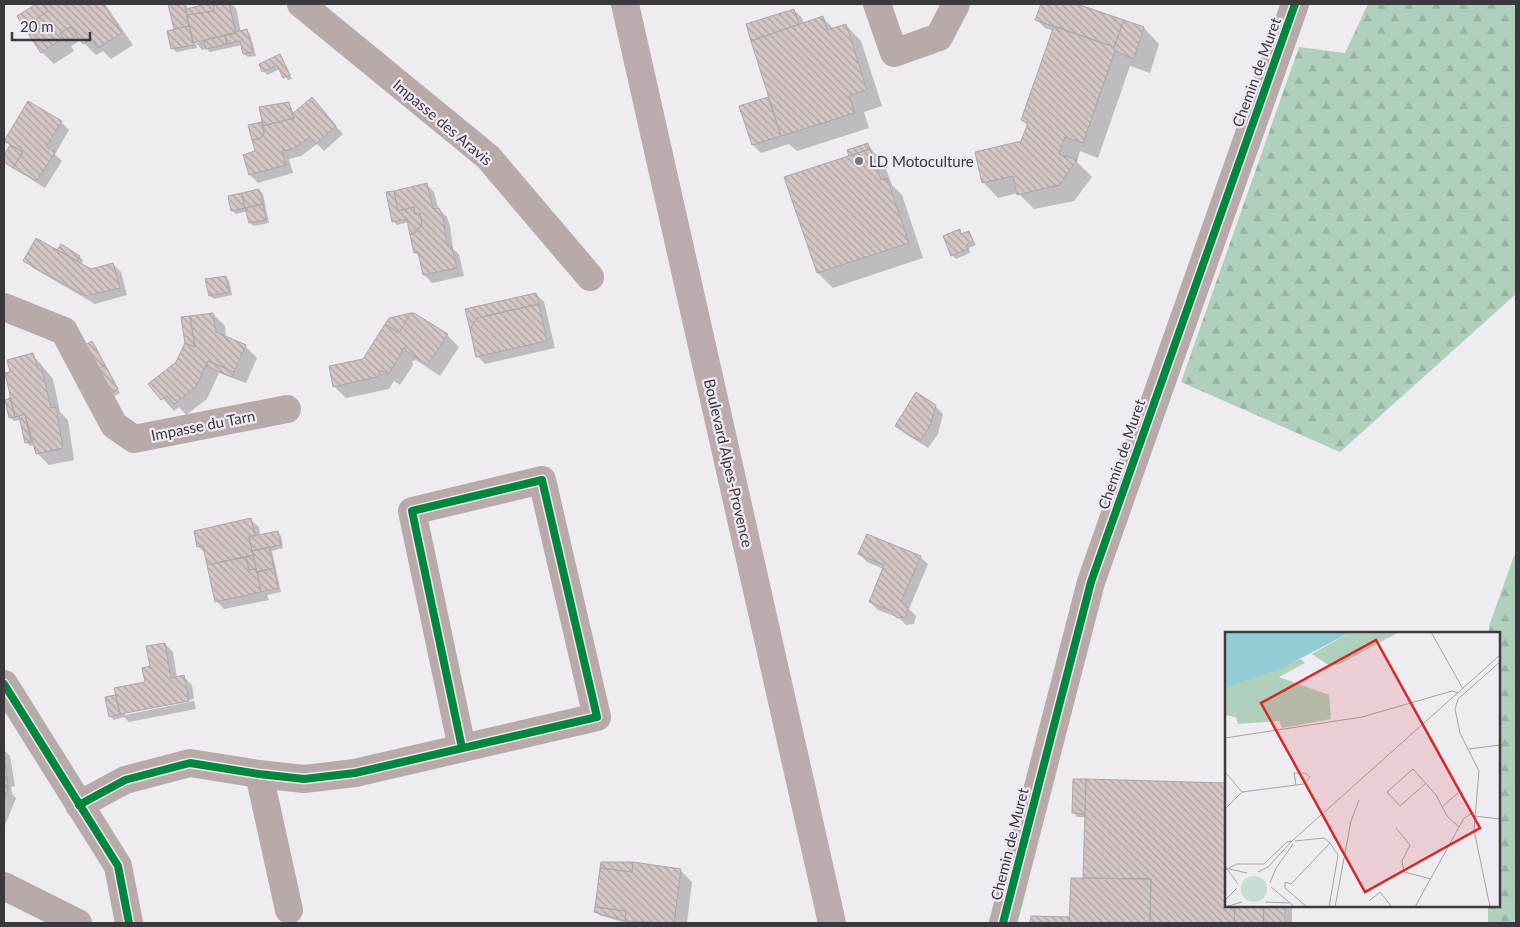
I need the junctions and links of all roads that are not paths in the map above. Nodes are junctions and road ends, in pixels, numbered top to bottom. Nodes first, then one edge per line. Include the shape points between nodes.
1 (302, 4) edge
2 (625, 4) edge
3 (878, 4) edge
4 (956, 4) edge
5 (1296, 4) edge
6 (590, 277) dead end
7 (4, 307) edge
8 (287, 409) dead end
9 (4, 684) edge
10 (462, 748) junction
11 (259, 774) junction
12 (80, 804) junction
13 (4, 886) edge
14 (288, 910) dead end
15 (78, 923) edge
16 (129, 923) edge
17 (832, 923) edge
18 (1003, 923) edge

1 - 6 street, Impasse des Aravis via 488,156
2 - 17 main road, Boulevard Alpes-Provence
3 - 4 street via 894,53 939,37
5 - 18 street, Chemin de Muret via 1266,80 1090,582
7 - 8 street, Impasse du Tarn via 64,331 114,425 134,439
9 - 12 street
10 - 10 street via 597,717 542,480 412,511
10 - 11 street via 355,773 304,779
11 - 12 street via 190,763 125,780
11 - 14 street
12 - 16 street via 118,866
13 - 15 street

